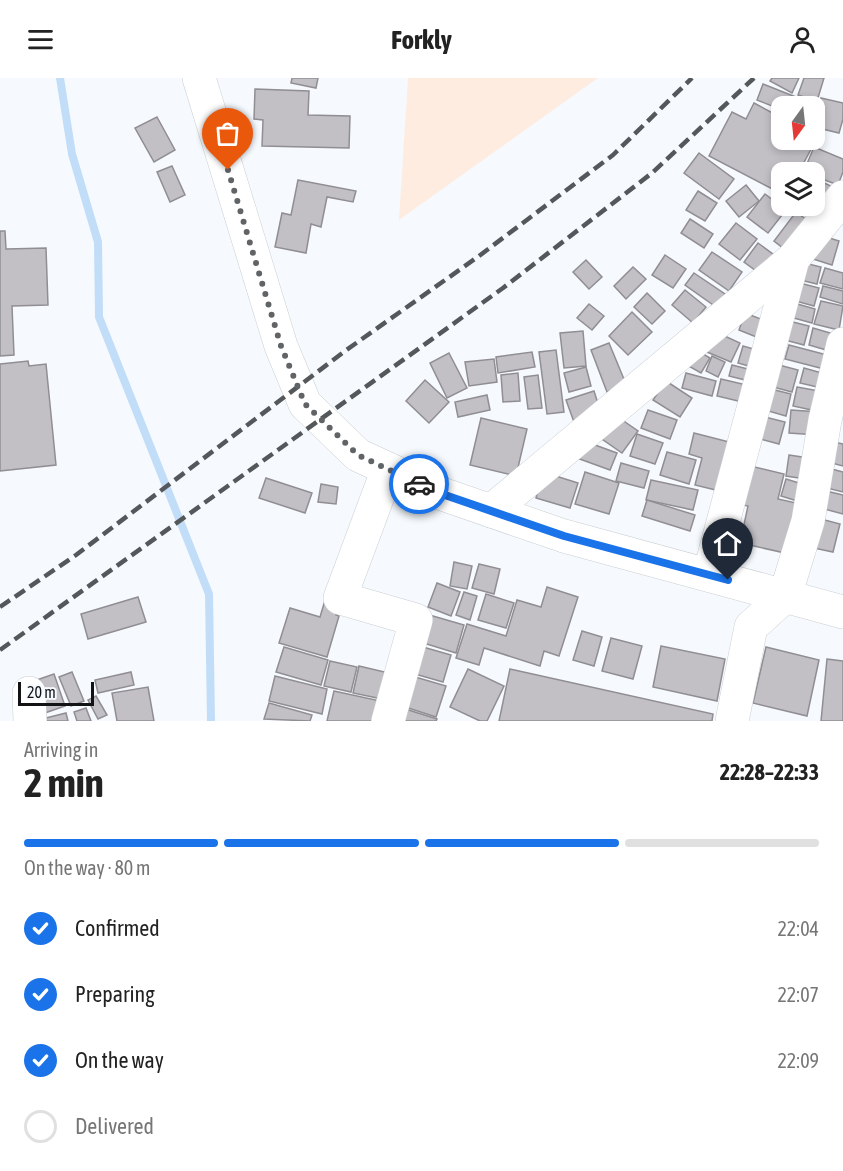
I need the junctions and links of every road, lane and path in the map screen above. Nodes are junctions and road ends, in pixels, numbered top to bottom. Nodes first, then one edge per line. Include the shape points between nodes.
1 (199, 78) edge
2 (843, 197) edge
3 (793, 260) junction
4 (843, 344) edge
5 (388, 469) junction
6 (491, 511) junction
7 (709, 575) junction
8 (785, 596) junction
9 (843, 612) edge
10 (388, 721) edge
11 (732, 721) edge

1 - 5 street via 281,346 305,404 358,455
2 - 3 street
3 - 6 street
3 - 7 street
4 - 8 street via 808,521
5 - 6 street
5 - 10 street via 340,598 416,620
6 - 7 street via 564,536
7 - 8 street
8 - 9 street
8 - 11 street via 751,627

